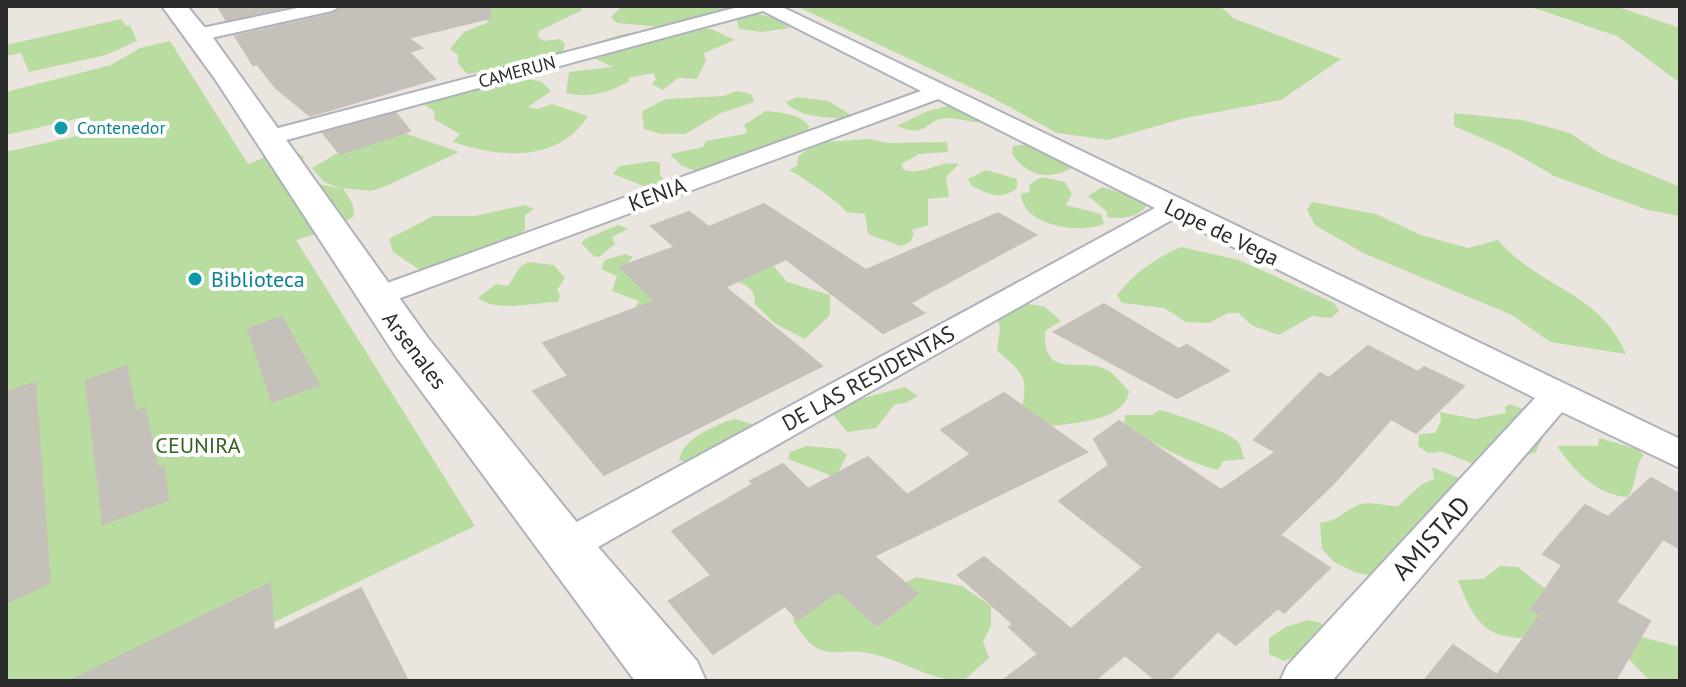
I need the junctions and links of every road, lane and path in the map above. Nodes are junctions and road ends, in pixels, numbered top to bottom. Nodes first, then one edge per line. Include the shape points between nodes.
1 (332, 6) edge
2 (765, 6) edge
3 (186, 20) edge
4 (938, 92) junction
5 (271, 137) junction
6 (1174, 208) junction
7 (376, 297) junction
8 (1558, 394) junction
9 (1680, 455) edge
10 (563, 548) junction
11 (674, 681) edge
12 (1303, 681) edge

1 - 3 street
2 - 4 street, Lope de Vega
2 - 5 street, CAMERUN
3 - 5 main road, Arsenales
4 - 6 street, Lope de Vega
4 - 7 street, KENIA
5 - 7 main road, Arsenales
6 - 8 street, Lope de Vega
6 - 10 street, DE LAS RESIDENTAS
7 - 10 main road, Arsenales
8 - 9 street, Lope de Vega
8 - 12 street, AMISTAD
10 - 11 main road, Arsenales

